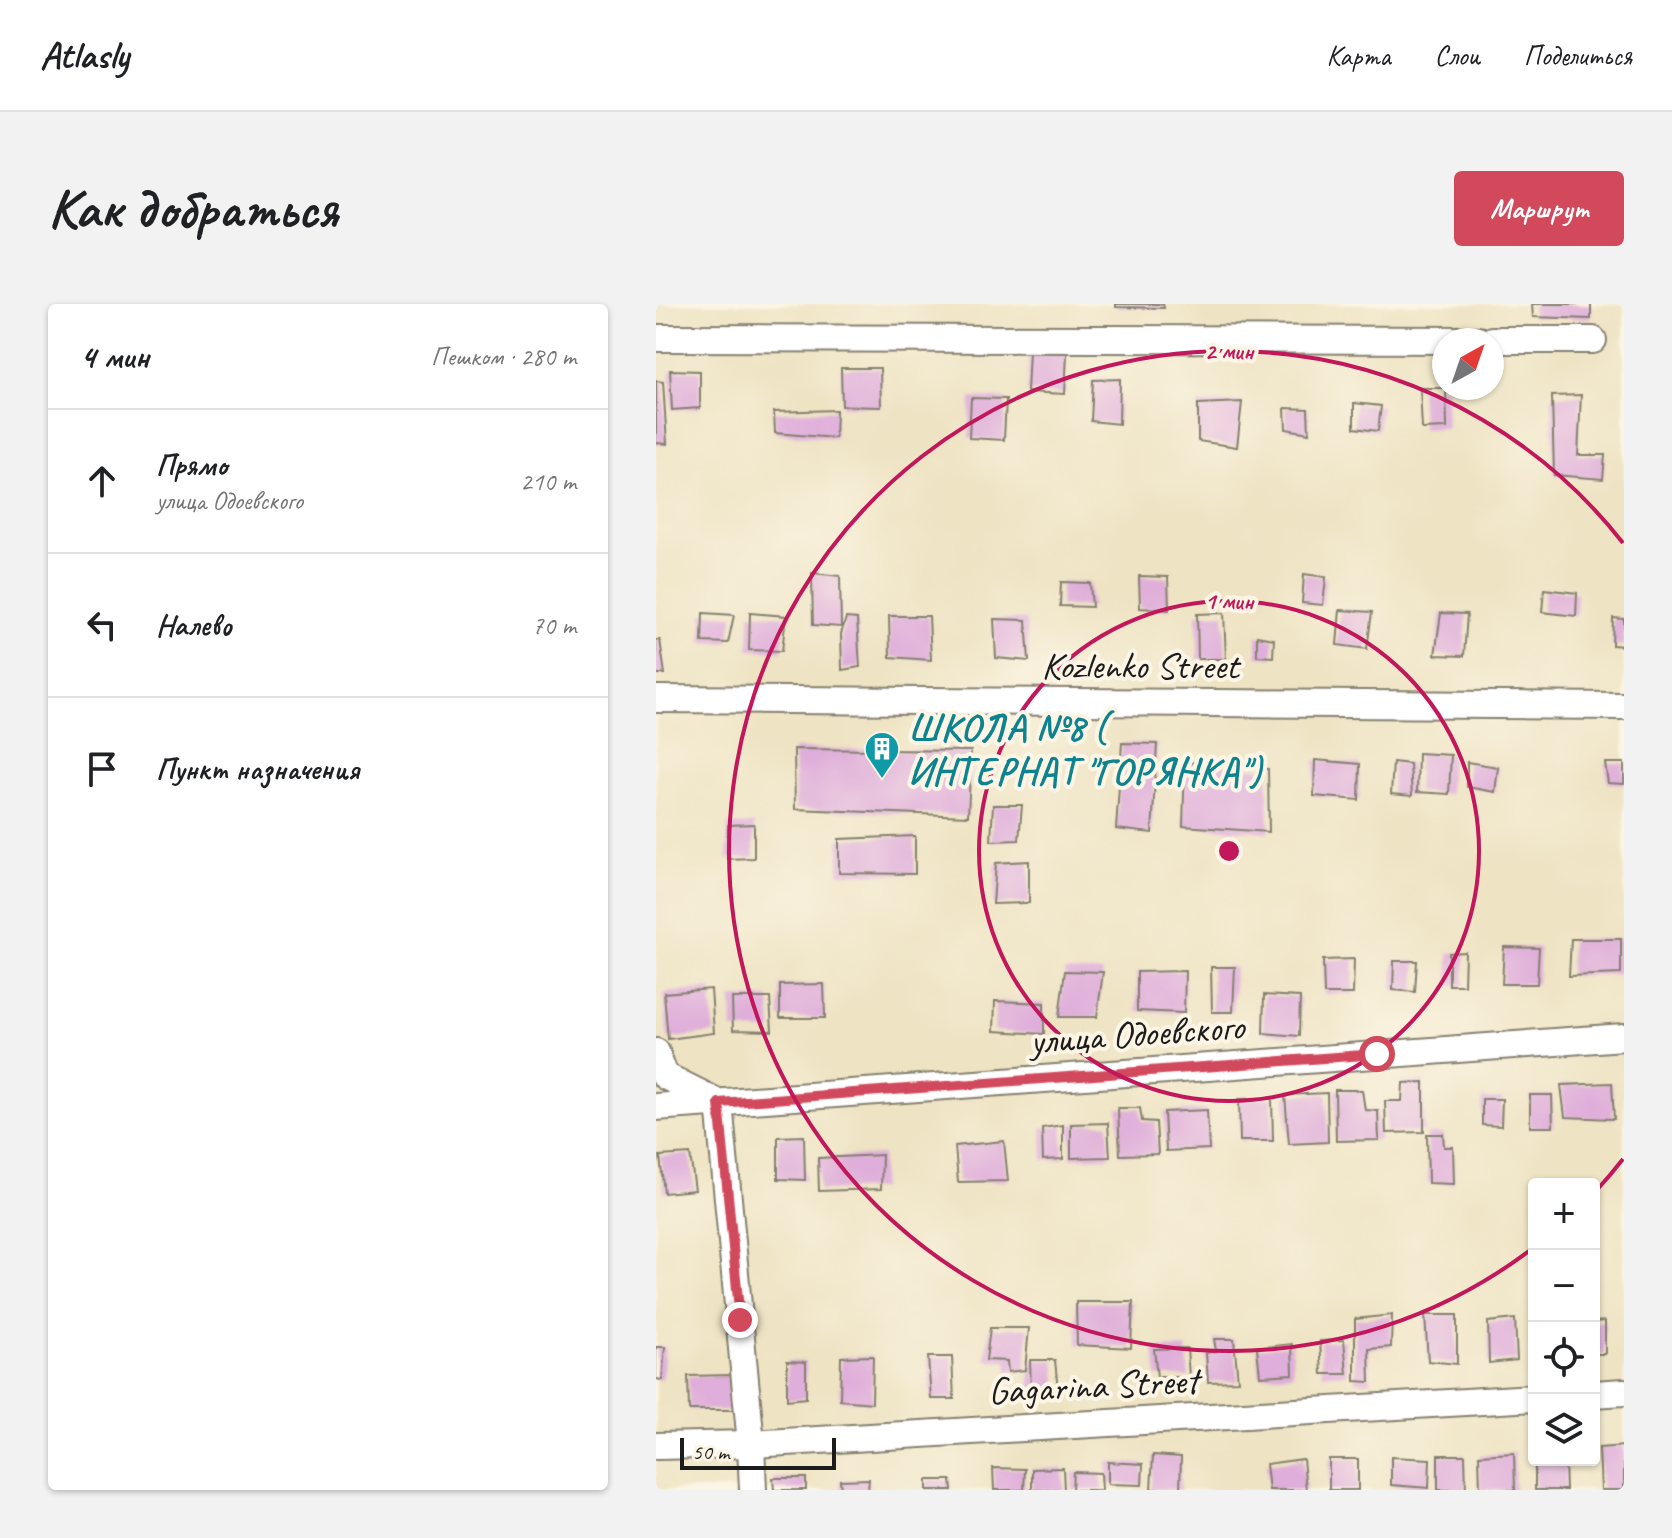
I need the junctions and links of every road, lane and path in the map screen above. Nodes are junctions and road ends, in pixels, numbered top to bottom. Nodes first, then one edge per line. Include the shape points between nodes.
1 (656, 338) edge
2 (1432, 340) edge
3 (1504, 340) edge
4 (1593, 340) dead end
5 (656, 699) edge
6 (1624, 706) edge
7 (1624, 1037) edge
8 (656, 1052) edge
9 (719, 1103) junction
10 (656, 1107) edge
11 (1624, 1392) edge
12 (1600, 1394) edge
13 (1528, 1398) edge
14 (751, 1444) junction
15 (656, 1446) edge
16 (753, 1490) edge

1 - 2 street
3 - 4 street
5 - 6 street, Kozlenko Street
7 - 9 street, улица Одоевского
8 - 9 street via 665,1076
9 - 10 street, улица Одоевского
9 - 14 street
11 - 12 street
13 - 14 street, Gagarina Street
14 - 15 street, Gagarina Street
14 - 16 street

